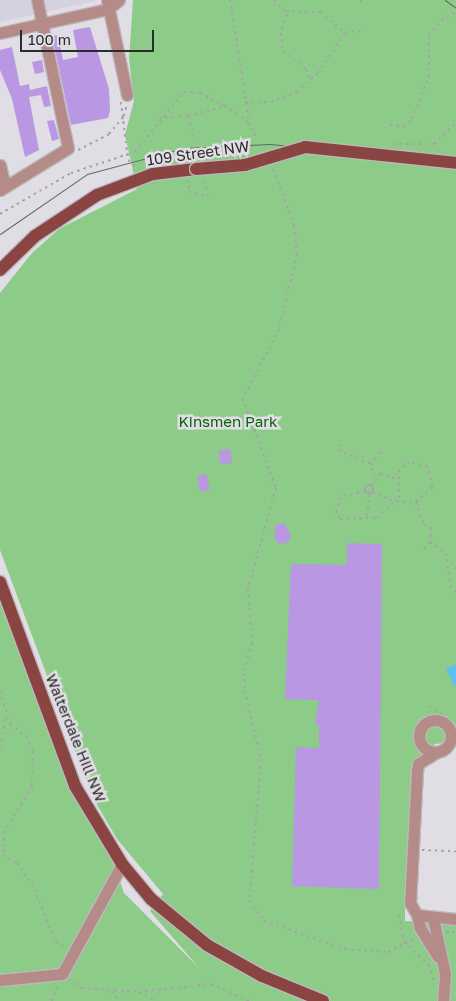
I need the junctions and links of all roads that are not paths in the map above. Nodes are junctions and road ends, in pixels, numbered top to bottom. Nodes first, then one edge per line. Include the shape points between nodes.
1 (37, 0) edge
2 (119, 0) edge
3 (107, 4) edge
4 (41, 24) junction
5 (0, 34) edge
6 (127, 95) road end
7 (456, 163) edge
8 (0, 165) edge
9 (2, 188) edge
10 (22, 247) junction
11 (0, 270) edge
12 (0, 280) edge
13 (0, 582) edge
14 (420, 737) junction
15 (454, 738) edge
16 (436, 752) junction
17 (420, 764) junction
18 (122, 864) junction
19 (417, 915) junction
20 (432, 918) junction
21 (456, 919) edge
22 (442, 963) junction
23 (0, 980) edge
24 (323, 1001) edge
25 (443, 1001) edge

1 - 4 street
2 - 3 street
3 - 4 street
3 - 6 street
4 - 5 street
4 - 9 street via 68,148
7 - 10 main road, 109 Street NW, bridge via 305,147 245,165 196,175 154,174 114,186
8 - 9 street
10 - 11 main road, 109 Street NW
10 - 12 main road, 109 Street NW
13 - 18 main road, Walterdale Hill NW via 75,786
14 - 15 street via 422,728 434,720 448,726
14 - 16 street via 424,747
14 - 17 street
15 - 16 street via 448,746
16 - 17 street
17 - 19 street via 410,903
18 - 23 street via 62,974
18 - 24 main road, Walterdale Hill NW via 151,899 207,945 280,984
19 - 20 street
19 - 22 street via 424,936
20 - 21 street
20 - 22 street
22 - 25 street

